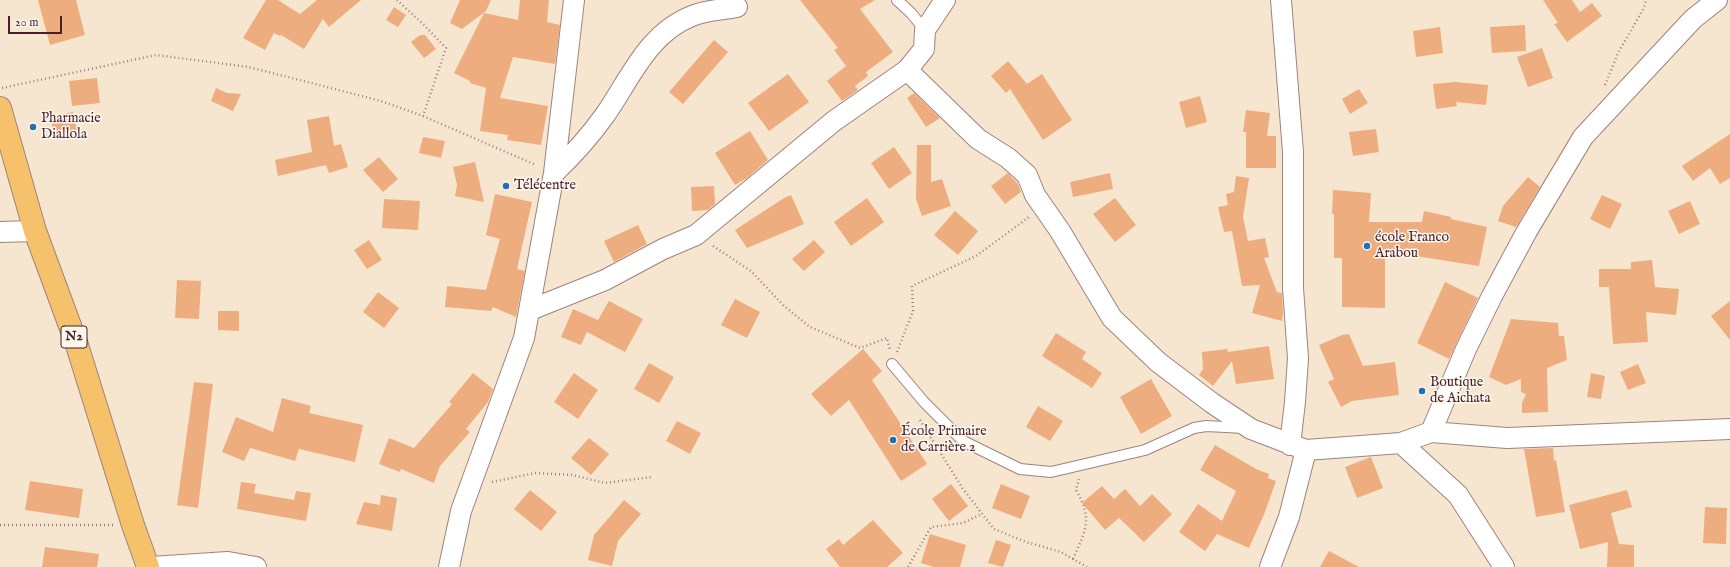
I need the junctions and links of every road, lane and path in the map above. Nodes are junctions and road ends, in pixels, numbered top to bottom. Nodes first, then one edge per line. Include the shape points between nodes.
1 (397, 0) edge
2 (574, 0) edge
3 (897, 0) edge
4 (945, 0) edge
5 (1281, 0) edge
6 (1646, 0) edge
7 (1717, 0) edge
8 (737, 7) dead end
9 (1705, 7) edge
10 (925, 30) junction
11 (907, 70) junction
12 (0, 88) edge
13 (1603, 88) dead end
14 (0, 108) edge
15 (423, 116) junction
16 (554, 173) junction
17 (1035, 195) junction
18 (36, 231) junction
19 (0, 232) edge
20 (696, 235) junction
21 (530, 310) junction
22 (892, 364) junction
23 (917, 414) dead end
24 (1251, 429) junction
25 (1730, 429) edge
26 (1431, 432) junction
27 (1401, 443) junction
28 (1298, 447) junction
29 (1096, 462) junction
30 (652, 477) dead end
31 (470, 486) junction
32 (982, 514) junction
33 (0, 525) edge
34 (133, 525) junction
35 (1073, 559) junction
36 (150, 567) edge
37 (256, 567) edge
38 (449, 567) edge
39 (908, 567) edge
40 (1087, 567) edge
41 (1270, 567) edge
42 (1504, 567) edge

1 - 15 path via 446,48
2 - 16 street
3 - 10 lane
4 - 10 street
5 - 28 street via 1293,152 1293,288 1298,358
6 - 13 path
7 - 9 street
8 - 16 street via 692,15 669,28 648,47 604,116 569,159
9 - 26 street via 1583,137 1492,296 1466,349
10 - 11 street via 924,49
11 - 17 street via 978,139 1008,158 1027,175
11 - 20 street via 834,121
12 - 15 path via 156,56 249,68 381,100
14 - 18 highway, N2
15 - 16 path
16 - 21 street
17 - 22 path via 1031,216 976,256 912,286 913,311
17 - 24 street via 1060,231 1112,318 1158,362
18 - 19 street
18 - 34 highway, N2 via 76,342
20 - 21 street via 662,249 605,280
20 - 22 path via 751,271 784,306 810,326 860,348 888,338
21 - 31 street via 524,338
22 - 29 lane via 924,402 963,441 1020,469 1051,472
23 - 32 path via 963,489
24 - 28 street
24 - 29 lane via 1206,426 1194,428 1145,450
25 - 26 street via 1507,438
26 - 27 street
27 - 28 street
27 - 42 street via 1458,495
28 - 41 street via 1289,517
29 - 35 path via 1080,474 1076,490 1085,506 1086,527
30 - 31 path via 605,483 572,475 535,473
31 - 38 street via 461,510
32 - 35 path via 994,529 1061,552
32 - 39 path via 963,523 931,527
33 - 34 path
34 - 36 highway, N2
35 - 40 path
36 - 37 street via 228,562

